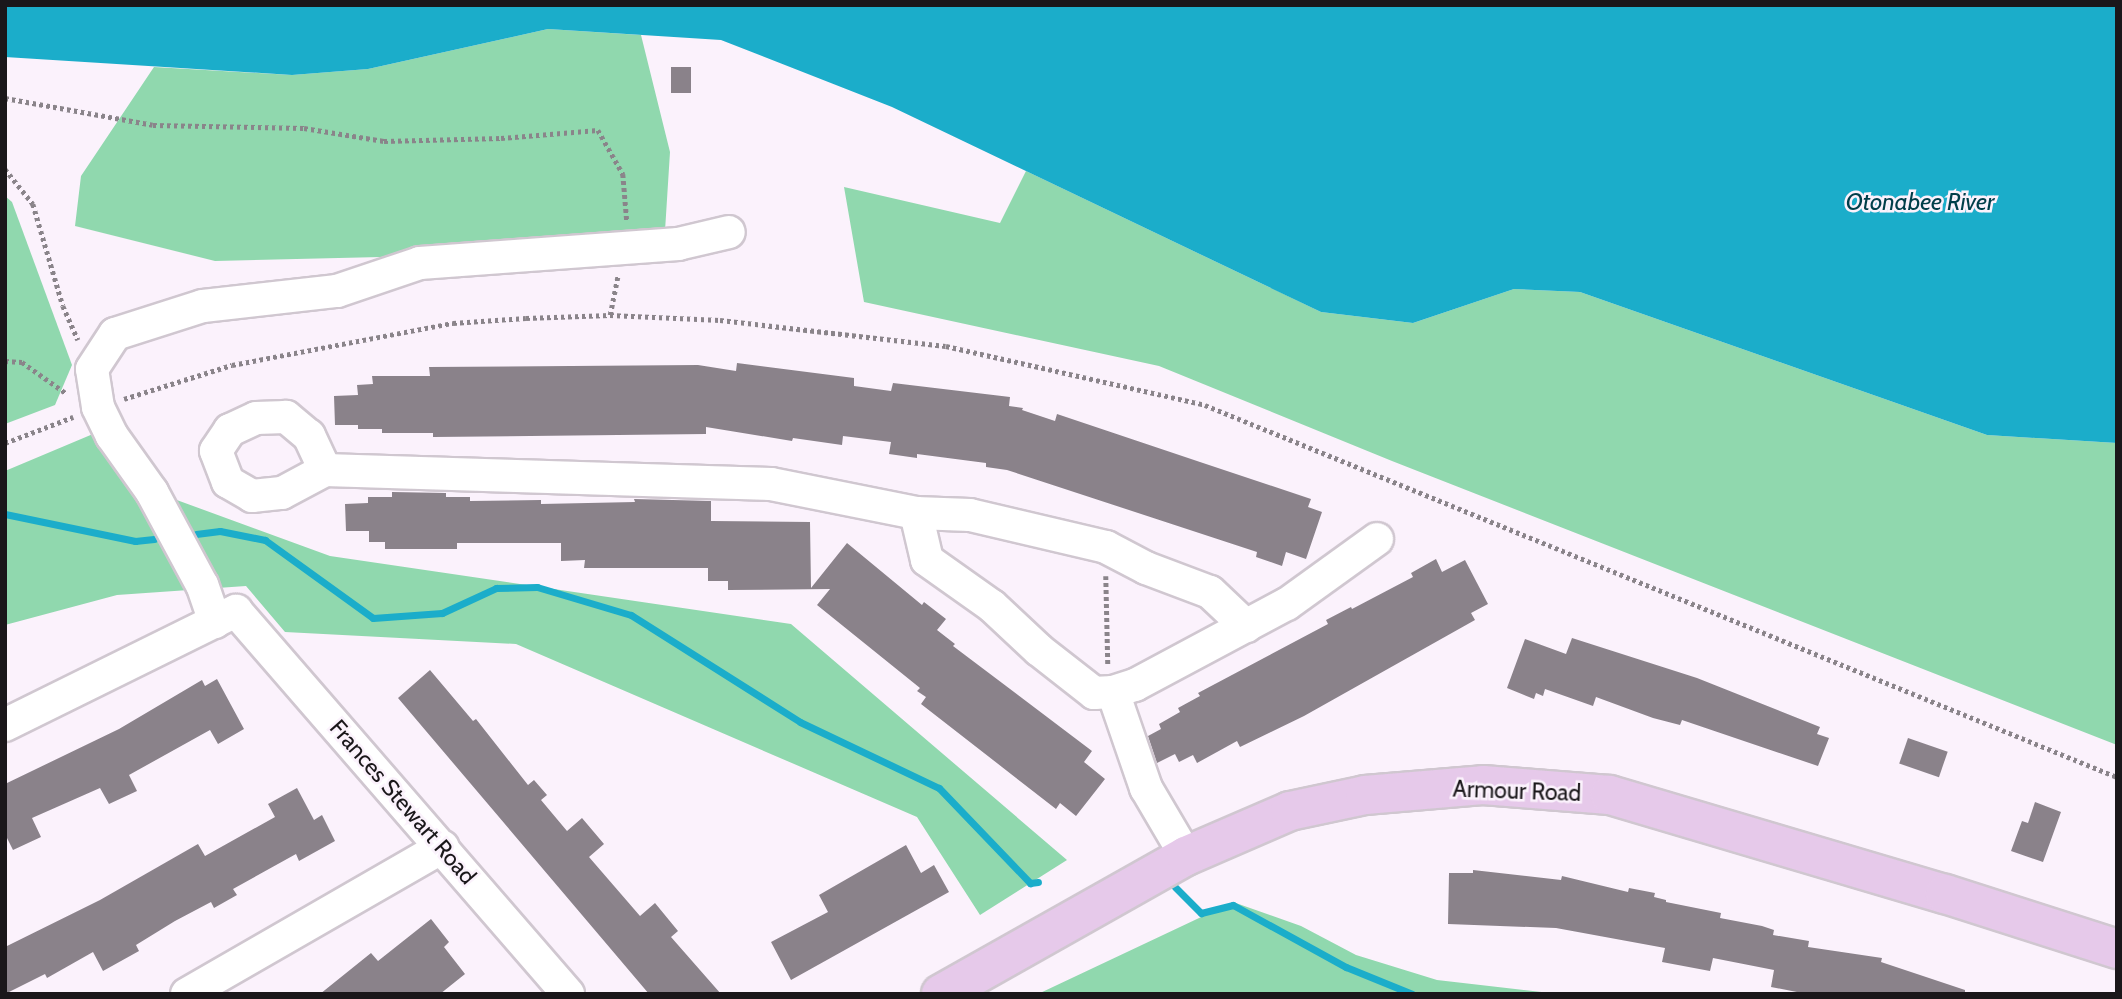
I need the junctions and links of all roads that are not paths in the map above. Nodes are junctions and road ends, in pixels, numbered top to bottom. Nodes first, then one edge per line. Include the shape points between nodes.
1 (729, 232) dead end
2 (325, 470) dead end
3 (916, 513) junction
4 (1377, 539) dead end
5 (226, 617) junction
6 (1246, 626) junction
7 (1113, 692) junction
8 (5, 725) edge
9 (443, 847) junction
10 (1186, 856) junction
11 (2117, 949) edge
12 (187, 994) edge
13 (568, 994) edge
14 (941, 994) edge

1 - 5 street via 678,244 420,263 337,291 203,306 115,334 92,369 93,409 152,492 202,585
2 - 3 street via 771,484
3 - 6 street via 970,515 1106,547 1210,592
3 - 7 street via 927,560 992,606 1094,693
4 - 6 street via 1287,604
5 - 8 street
5 - 9 street, Frances Stewart Road
6 - 7 street via 1135,685
7 - 10 street via 1146,788
9 - 12 street
9 - 13 street, Frances Stewart Road
10 - 11 main road, Armour Road via 1290,811 1365,795 1483,785 1610,795
10 - 14 main road, Armour Road

